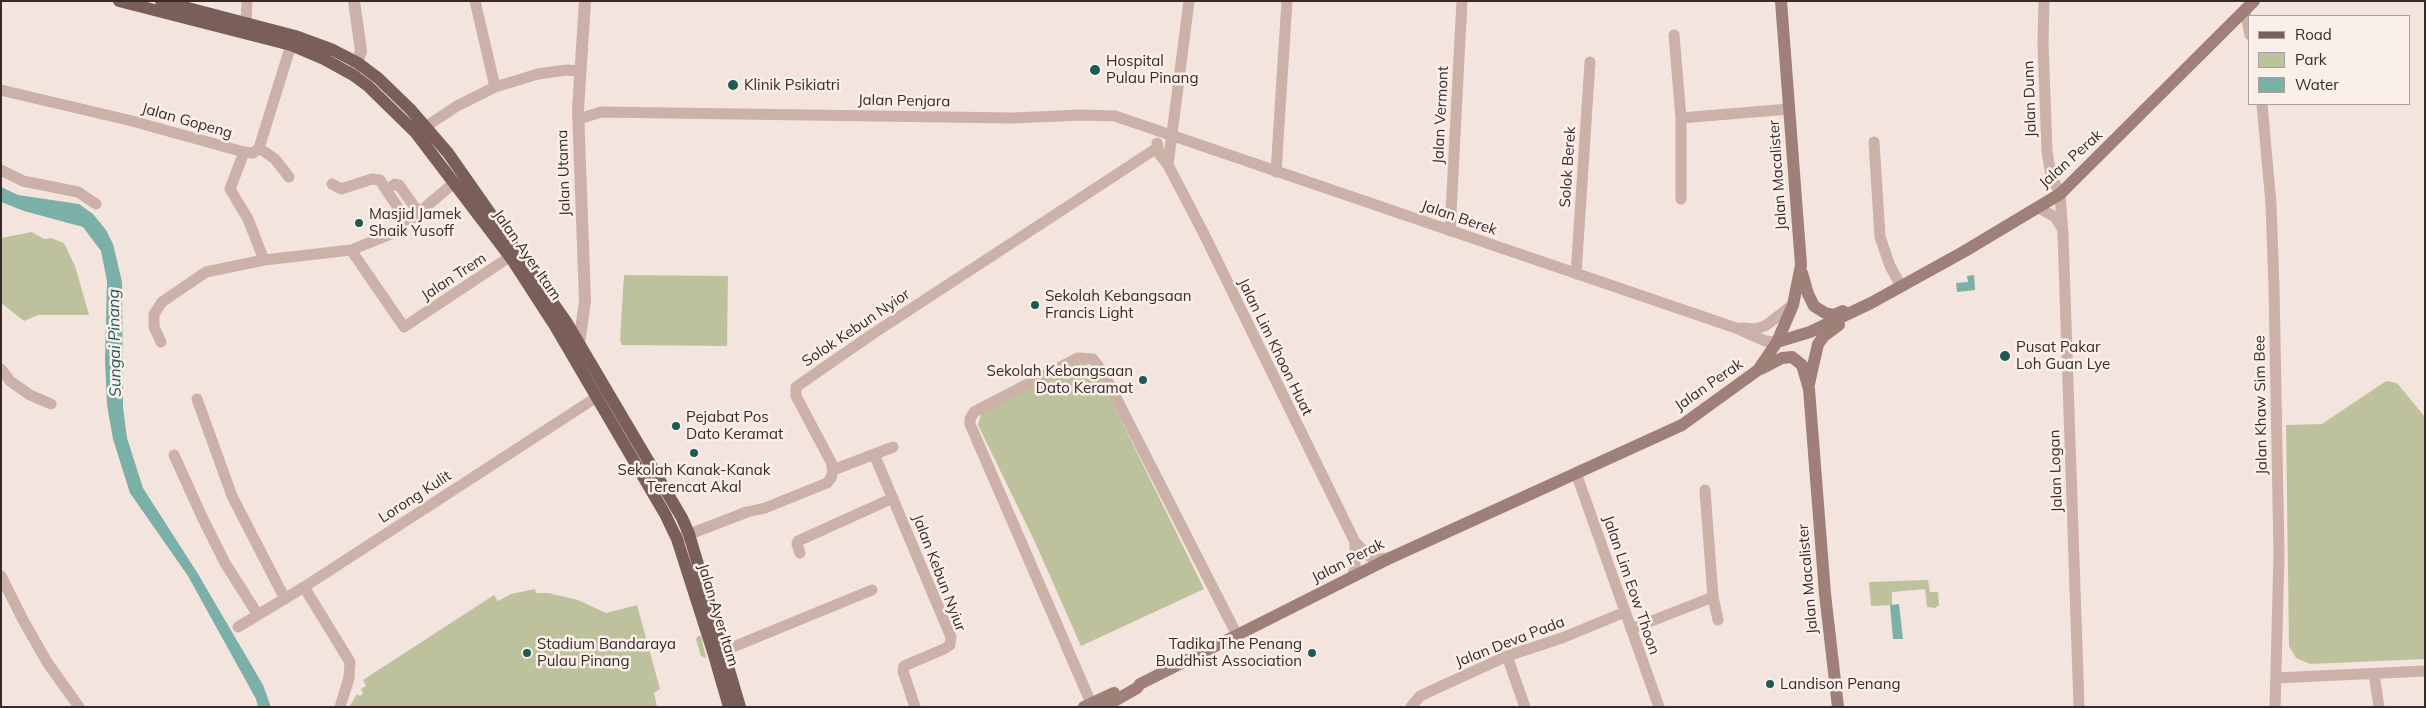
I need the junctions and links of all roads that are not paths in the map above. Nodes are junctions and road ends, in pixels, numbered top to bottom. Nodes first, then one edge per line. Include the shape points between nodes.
1 (119, 1) edge
2 (160, 1) edge
3 (247, 1) edge
4 (354, 1) edge
5 (475, 1) edge
6 (585, 1) edge
7 (1189, 1) edge
8 (1287, 1) edge
9 (1462, 1) edge
10 (1781, 1) edge
11 (2044, 1) edge
12 (2254, 1) edge
13 (2245, 11) junction
14 (246, 23) junction
15 (2248, 25) edge
16 (1674, 35) dead end
17 (292, 45) junction
18 (1590, 62) dead end
19 (356, 69) junction
20 (580, 71) junction
21 (495, 87) junction
22 (1, 90) edge
23 (578, 100) junction
24 (2262, 105) edge
25 (1789, 109) junction
26 (601, 112) junction
27 (1682, 118) junction
28 (578, 119) junction
29 (421, 130) junction
30 (1157, 131) junction
31 (1172, 137) junction
32 (1874, 142) dead end
33 (259, 148) junction
34 (1157, 148) junction
35 (244, 152) junction
36 (1168, 165) junction
37 (1, 170) edge
38 (1276, 172) junction
39 (289, 177) dead end
40 (455, 182) junction
41 (332, 184) dead end
42 (386, 190) junction
43 (2060, 194) junction
44 (1681, 199) dead end
45 (96, 204) dead end
46 (2039, 208) junction
47 (419, 213) junction
48 (408, 222) junction
49 (1450, 231) junction
50 (2063, 235) junction
51 (351, 250) junction
52 (515, 254) junction
53 (264, 260) junction
54 (1801, 266) junction
55 (1576, 274) junction
56 (1901, 286) junction
57 (1793, 304) junction
58 (1858, 309) junction
59 (1736, 328) junction
60 (161, 342) dead end
61 (1777, 342) junction
62 (579, 343) junction
63 (1, 369) edge
64 (1758, 370) junction
65 (1809, 389) junction
66 (602, 394) junction
67 (196, 399) dead end
68 (51, 404) dead end
69 (893, 447) dead end
70 (874, 454) junction
71 (174, 455) dead end
72 (833, 470) junction
73 (1576, 473) junction
74 (1705, 490) dead end
75 (893, 498) junction
76 (683, 536) junction
77 (1354, 542) junction
78 (800, 553) dead end
79 (1390, 558) junction
80 (1, 576) edge
81 (1352, 577) junction
82 (304, 587) junction
83 (872, 590) dead end
84 (1713, 597) junction
85 (284, 599) junction
86 (1625, 612) junction
87 (258, 615) junction
88 (1718, 620) dead end
89 (238, 627) dead end
90 (1631, 629) junction
91 (1236, 635) junction
92 (720, 652) junction
93 (1507, 656) junction
94 (2425, 671) edge
95 (2374, 674) junction
96 (2276, 678) junction
97 (1140, 684) junction
98 (1087, 705) edge
99 (79, 707) edge
100 (340, 707) edge
101 (728, 707) edge
102 (740, 707) edge
103 (915, 707) edge
104 (1104, 707) edge
105 (1411, 707) edge
106 (1524, 707) edge
107 (1659, 707) edge
108 (1838, 707) edge
109 (2079, 707) edge
110 (2275, 707) edge
111 (2378, 707) edge

1 - 17 main road, Jalan Ayer Itam
2 - 14 main road, Jalan Ayer Itam
3 - 14 street
4 - 19 street via 361,40
5 - 21 street
6 - 20 street, Jalan Utama
7 - 31 street
8 - 38 street
9 - 49 street, Jalan Vermont
10 - 25 main road, Jalan Macalister
11 - 43 street, Jalan Dunn via 2047,152 2051,176
12 - 13 main road, Jalan Perak
13 - 15 street
13 - 43 main road, Jalan Perak
14 - 19 main road, Jalan Ayer Itam via 302,39
16 - 27 street
17 - 19 main road, Jalan Ayer Itam
17 - 33 street
18 - 55 street, Solok Berek
19 - 29 main road, Jalan Ayer Itam via 389,105
20 - 21 street via 538,74
20 - 23 street, Jalan Utama
21 - 29 street via 457,106
22 - 35 street, Jalan Gopeng
23 - 26 street, Jalan Penjara
23 - 28 street, Jalan Utama
24 - 96 street, Jalan Khaw Sim Bee via 2271,204 2274,297 2279,556
25 - 27 street
25 - 54 main road, Jalan Macalister
26 - 28 street, Jalan Penjara
26 - 30 street, Jalan Penjara via 1013,118 1105,115 1130,120
27 - 44 street
28 - 62 street, Jalan Utama via 584,301
29 - 40 main road, Jalan Ayer Itam
29 - 52 main road, Jalan Ayer Itam via 448,153
30 - 31 street, Jalan Penjara
30 - 34 street
31 - 36 street
31 - 38 street, Jalan Berek
32 - 56 street via 1880,237
33 - 35 street, Jalan Gopeng
33 - 39 street via 274,159
34 - 36 street, Jalan Lim Khoon Huat
34 - 72 street, Solok Kebun Nyior via 796,387 796,396
35 - 53 street via 230,189 248,219
36 - 77 street, Jalan Lim Khoon Huat
37 - 45 street via 23,181 78,192
38 - 49 street, Jalan Berek
40 - 47 street
40 - 52 main road, Jalan Ayer Itam
41 - 42 street via 341,189 372,179 380,180
42 - 47 street via 399,185
42 - 48 street
43 - 46 main road, Jalan Perak
43 - 50 street, Jalan Logan
46 - 50 street, Jalan Logan via 2056,217
46 - 56 main road, Jalan Perak
47 - 48 street
48 - 51 street via 396,232
49 - 55 street, Jalan Berek
50 - 109 street, Jalan Logan
51 - 52 street, Jalan Trem via 404,327
51 - 53 street
52 - 62 main road, Jalan Ayer Itam
52 - 66 main road, Jalan Ayer Itam
53 - 60 street via 206,272 162,302 154,314 154,327
54 - 56 main road via 1814,306 1834,315 1891,287
54 - 57 main road, Jalan Macalister
55 - 59 street, Jalan Berek
56 - 58 main road, Jalan Perak
57 - 59 street, Jalan Berek via 1765,326
57 - 61 main road, Jalan Macalister
58 - 61 main road, Jalan Perak via 1810,332
58 - 65 main road via 1818,344
59 - 61 street, Jalan Berek via 1764,341
61 - 64 main road, Jalan Perak
62 - 66 main road, Jalan Ayer Itam
63 - 68 street via 10,381 30,396
64 - 65 main road via 1782,358 1792,357 1802,365
64 - 73 main road, Jalan Perak via 1682,425
65 - 108 main road, Jalan Macalister via 1825,594
66 - 76 main road, Jalan Ayer Itam via 663,484
66 - 82 street, Lorong Kulit
67 - 85 street via 232,496
69 - 70 street
70 - 72 street
70 - 75 street, Jalan Kebun Nyiur
71 - 87 street via 225,562
72 - 76 street via 827,483
73 - 79 main road, Jalan Perak
73 - 86 street, Jalan Lim Eow Thoon
74 - 84 street
75 - 78 street via 798,541
75 - 103 street, Jalan Kebun Nyiur via 951,637 950,645 904,666
76 - 92 main road, Jalan Ayer Itam
77 - 79 street, Jalan Lim Khoon Huat via 1369,556
77 - 81 street, Jalan Lim Khoon Huat
79 - 81 main road, Jalan Perak
80 - 99 street via 47,662
81 - 91 main road, Jalan Perak
82 - 85 street, Lorong Kulit
82 - 100 street via 350,662
83 - 92 street
84 - 88 street
84 - 90 street
85 - 87 street, Lorong Kulit
86 - 90 street, Jalan Lim Eow Thoon
86 - 93 street, Jalan Deva Pada
87 - 89 street, Lorong Kulit
90 - 107 street, Jalan Lim Eow Thoon
91 - 97 main road, Jalan Perak
91 - 98 street via 1104,374 1093,359 1078,358 974,412 970,424
92 - 101 main road, Jalan Ayer Itam
92 - 102 main road, Jalan Ayer Itam
93 - 105 street, Jalan Deva Pada via 1420,696
93 - 106 street
94 - 95 street
95 - 96 street
95 - 111 street
96 - 110 street, Jalan Khaw Sim Bee
97 - 98 main road, Jalan Perak via 1133,684
97 - 104 main road, Jalan Perak

